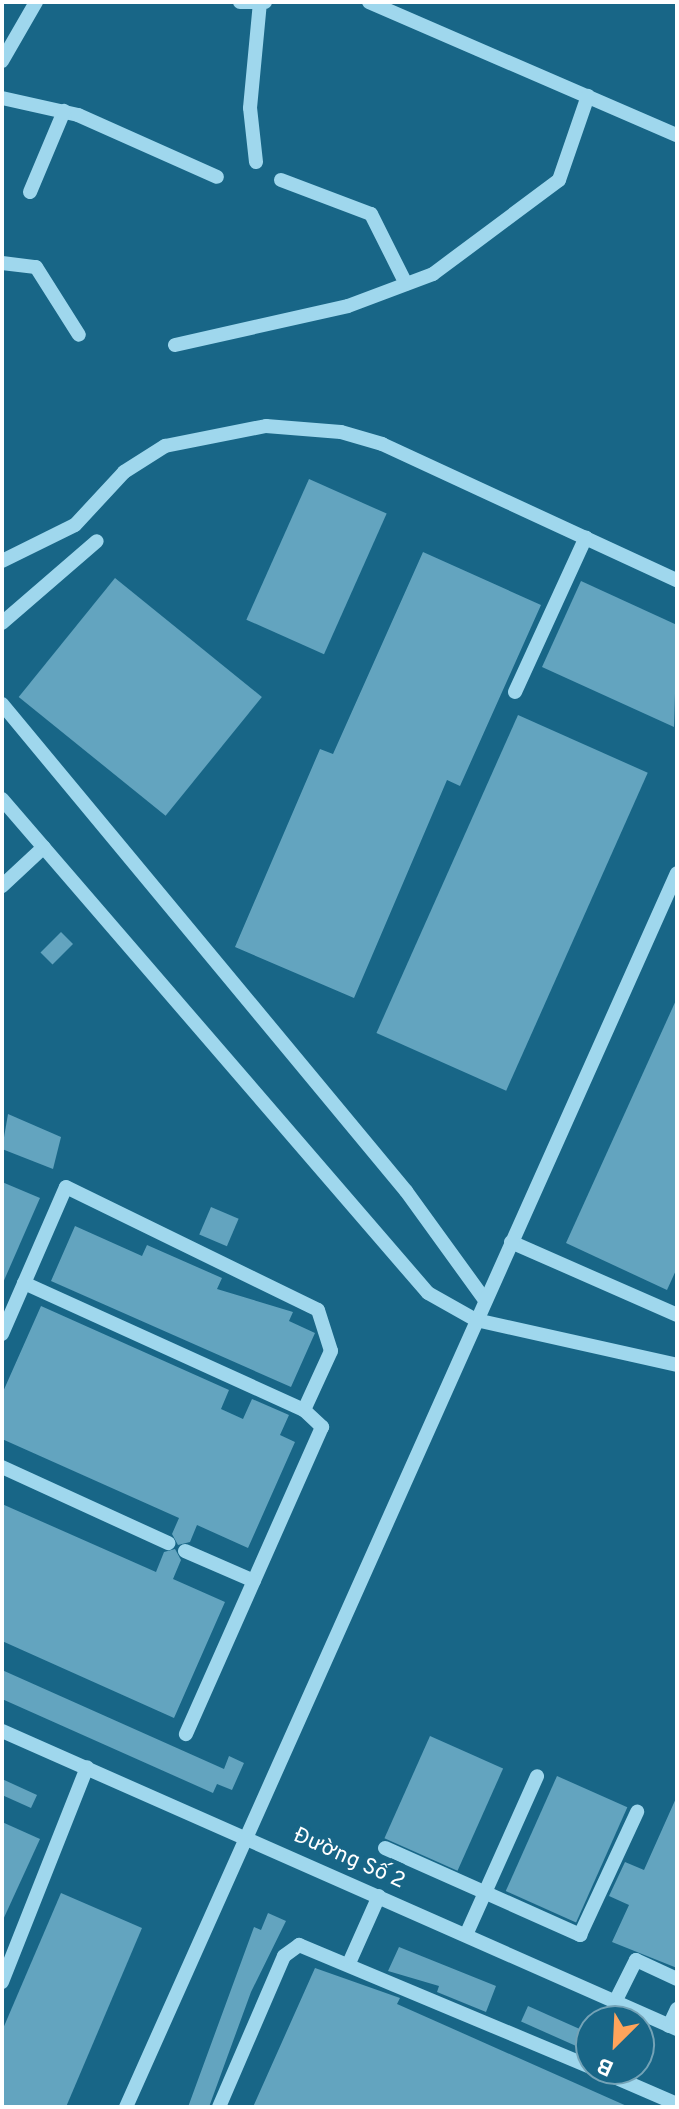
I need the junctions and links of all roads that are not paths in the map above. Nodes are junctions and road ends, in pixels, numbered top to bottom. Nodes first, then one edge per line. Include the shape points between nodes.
1 (36, 2) edge
2 (240, 2) edge
3 (263, 2) edge
4 (369, 2) edge
5 (2, 61) edge
6 (588, 96) junction
7 (2, 98) edge
8 (64, 111) junction
9 (677, 135) edge
10 (256, 162) dead end
11 (217, 177) dead end
12 (281, 180) dead end
13 (30, 192) dead end
14 (2, 263) edge
15 (406, 284) junction
16 (79, 335) dead end
17 (175, 345) dead end
18 (586, 537) junction
19 (97, 541) dead end
20 (2, 561) edge
21 (677, 580) edge
22 (2, 623) edge
23 (515, 692) dead end
24 (2, 704) edge
25 (2, 799) edge
26 (44, 847) junction
27 (677, 873) edge
28 (2, 886) edge
29 (670, 906) edge
30 (511, 1242) junction
31 (24, 1283) junction
32 (485, 1300) junction
33 (677, 1315) edge
34 (476, 1320) junction
35 (2, 1334) edge
36 (677, 1365) edge
37 (304, 1410) junction
38 (2, 1467) edge
39 (168, 1543) dead end
40 (185, 1551) dead end
41 (254, 1581) junction
42 (2, 1731) edge
43 (186, 1734) dead end
44 (87, 1767) junction
45 (537, 1776) dead end
46 (637, 1812) dead end
47 (245, 1837) junction
48 (385, 1848) dead end
49 (485, 1893) junction
50 (379, 1896) junction
51 (466, 1935) junction
52 (350, 1961) junction
53 (677, 1979) edge
54 (2, 1982) edge
55 (615, 2002) junction
56 (677, 2009) edge
57 (673, 2028) edge
58 (575, 2060) edge
59 (633, 2085) edge
60 (677, 2104) edge
61 (126, 2107) edge
62 (219, 2107) edge

1 - 5 street
2 - 3 street
3 - 10 street via 250,108
4 - 6 street
6 - 9 street
6 - 15 street via 559,180 433,274
7 - 8 street
8 - 11 street
8 - 13 street
12 - 15 street via 371,214
14 - 16 street via 36,267
15 - 17 street via 348,306
18 - 20 street via 382,444 341,432 266,426 165,446 124,472 75,525
18 - 21 street
18 - 23 street
19 - 22 street
24 - 32 street via 396,1179
25 - 26 street
26 - 28 street
26 - 34 street via 428,1293
27 - 29 street
29 - 30 street
30 - 32 street
30 - 33 street
31 - 35 street
31 - 37 street
31 - 37 street via 66,1187 104,1200 318,1310 331,1351
32 - 34 street
34 - 36 street
34 - 47 street
37 - 41 street via 322,1427
38 - 39 street
40 - 41 street
41 - 43 street
42 - 44 street, Đường Số 2
44 - 47 street, Đường Số 2
44 - 54 street
45 - 49 street
46 - 49 street via 580,1935
47 - 50 street, Đường Số 2
47 - 61 street
48 - 49 street
49 - 51 street
50 - 51 street, Đường Số 2
50 - 52 street
51 - 55 street, Đường Số 2
52 - 58 street
52 - 62 street via 307,1945 284,1956
53 - 55 street via 636,1960
55 - 57 street, Đường Số 2
56 - 57 street
59 - 60 street

